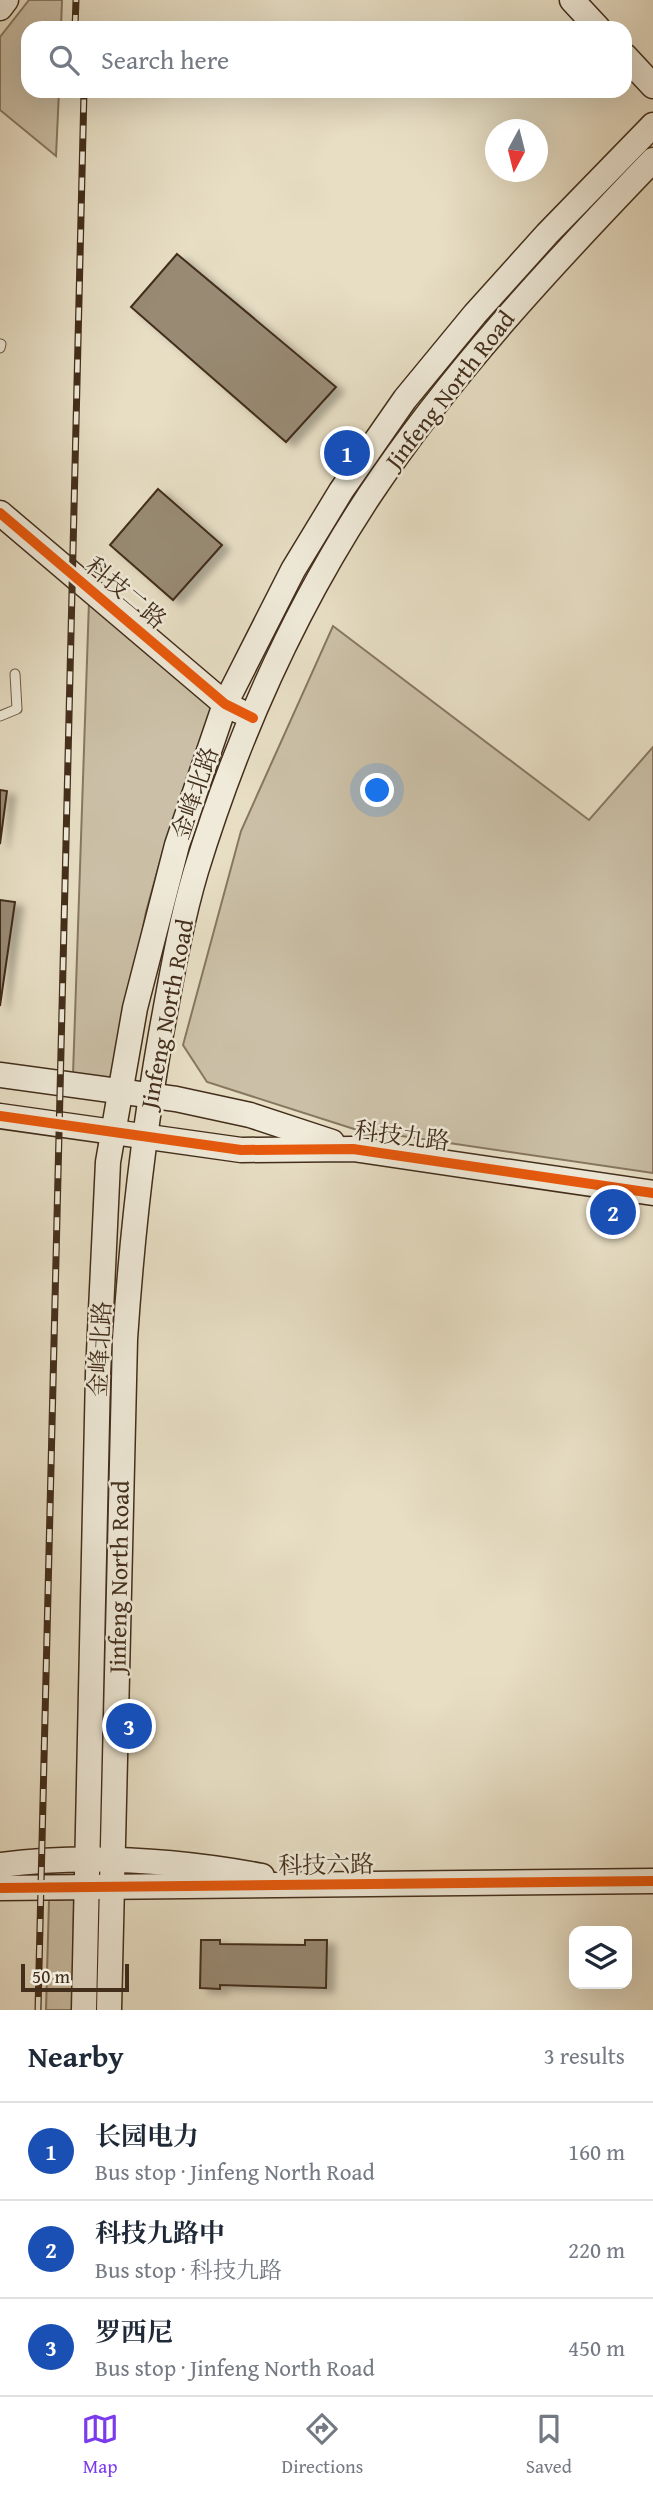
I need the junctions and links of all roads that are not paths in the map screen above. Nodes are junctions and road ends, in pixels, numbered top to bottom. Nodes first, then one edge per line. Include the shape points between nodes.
1 (6, 0) edge
2 (572, 0) edge
3 (0, 8) edge
4 (592, 21) edge
5 (632, 64) edge
6 (653, 86) edge
7 (653, 125) edge
8 (653, 160) edge
9 (0, 513) edge
10 (15, 674) dead end
11 (225, 704) junction
12 (0, 716) edge
13 (253, 718) junction
14 (0, 1075) edge
15 (119, 1090) junction
16 (150, 1096) junction
17 (0, 1116) edge
18 (111, 1132) junction
19 (144, 1136) junction
20 (353, 1149) junction
21 (653, 1194) edge
22 (112, 1858) junction
23 (87, 1859) junction
24 (0, 1865) edge
25 (653, 1881) edge
26 (315, 1886) junction
27 (0, 1888) edge
28 (86, 1889) junction
29 (111, 1889) junction
30 (84, 2010) edge
31 (109, 2010) edge

1 - 3 main road
2 - 4 main road
5 - 6 main road
7 - 11 main road, Jinfeng North Road via 547,234 405,399 293,570
8 - 13 main road, Jinfeng North Road via 496,330 370,495 326,568
9 - 11 main road, 科技二路
10 - 12 lane via 17,709
11 - 13 main road, 科技二路
11 - 15 main road, 金峰北路 via 177,845
13 - 16 main road, Jinfeng North Road via 196,872
14 - 15 main road, 科技九路
15 - 16 main road, 科技九路
15 - 18 main road, 金峰北路
16 - 19 main road, Jinfeng North Road
16 - 20 main road, 科技九路 via 250,1115
17 - 18 main road, 科技九路
18 - 19 main road, 科技九路
18 - 23 main road, 金峰北路 via 98,1374
19 - 20 main road, 科技九路 via 242,1150
19 - 22 main road, Jinfeng North Road via 125,1339
20 - 21 main road, 科技九路
22 - 23 main road, 科技六路
22 - 26 main road, 科技六路 via 190,1863
22 - 29 main road, Jinfeng North Road
23 - 24 main road, 科技六路
23 - 28 main road, 金峰北路
25 - 26 main road, 科技六路
26 - 29 main road, 科技六路
27 - 28 main road, 科技六路
28 - 29 main road, 科技六路
28 - 30 main road, 金峰北路
29 - 31 main road, Jinfeng North Road

